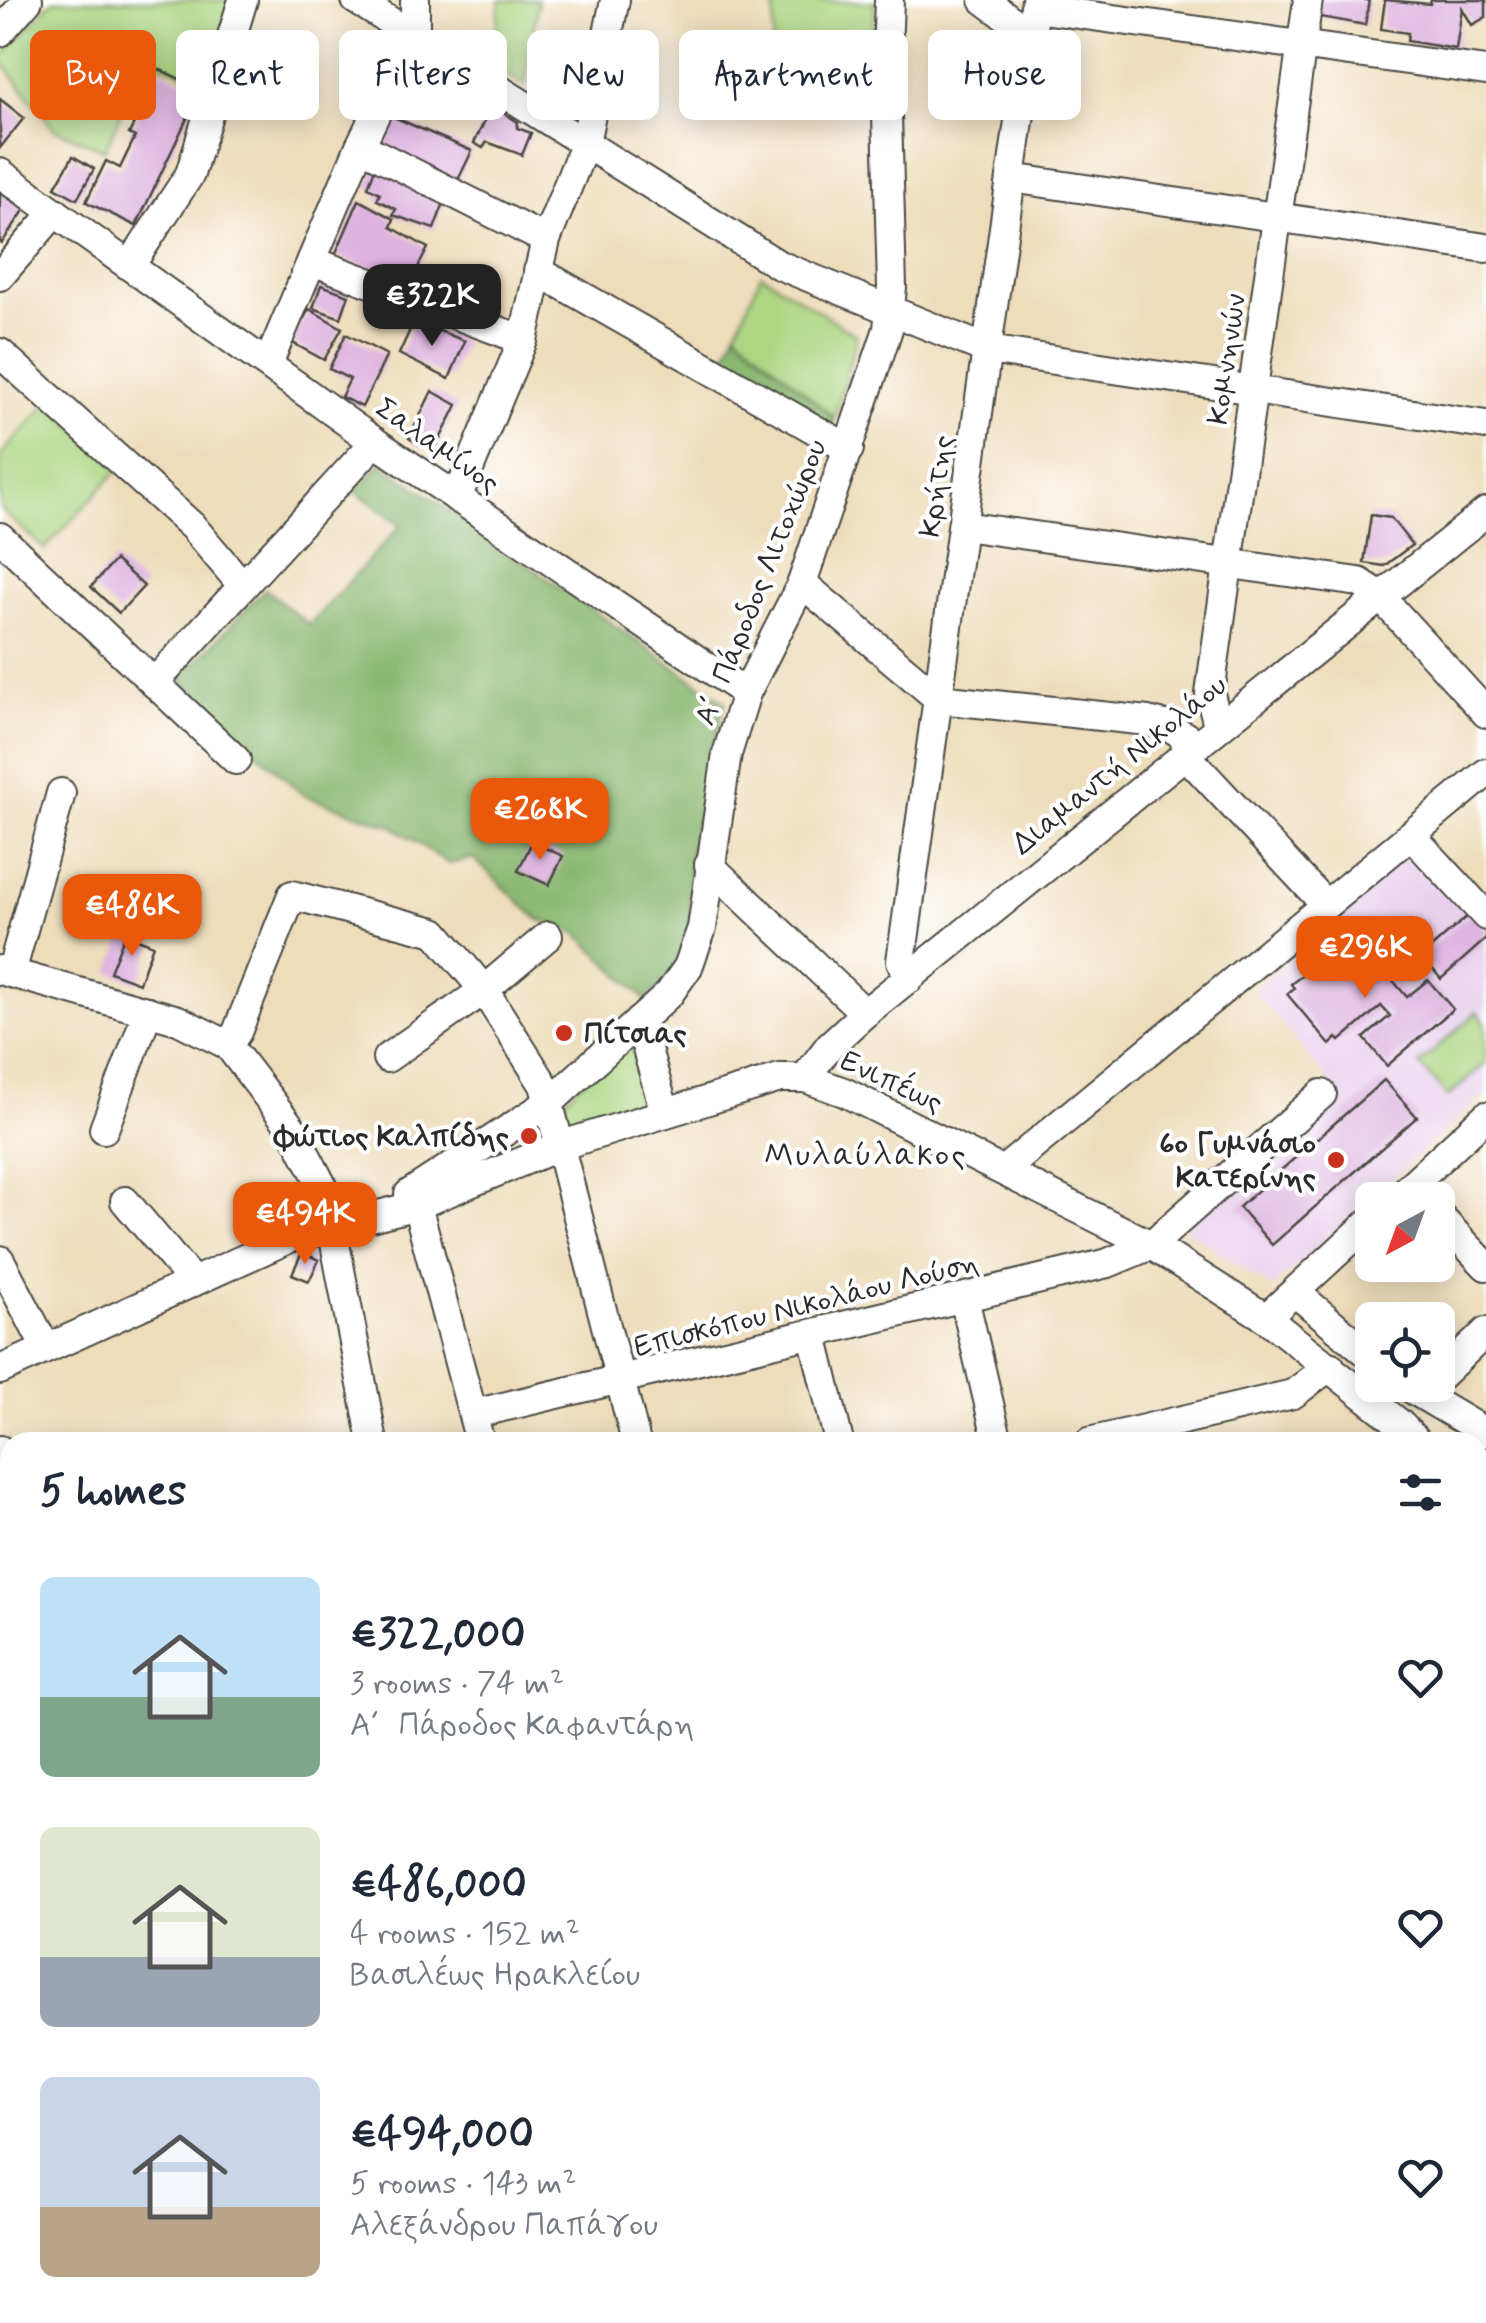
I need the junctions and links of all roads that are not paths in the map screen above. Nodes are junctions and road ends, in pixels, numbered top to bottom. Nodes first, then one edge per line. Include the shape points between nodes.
1 (28, 0) edge
2 (244, 0) edge
3 (356, 0) edge
4 (416, 0) edge
5 (615, 0) edge
6 (889, 0) edge
7 (984, 0) edge
8 (1308, 0) edge
9 (1034, 11) edge
10 (410, 30) edge
11 (415, 30) edge
12 (0, 32) edge
13 (1302, 45) junction
14 (1486, 71) edge
15 (507, 92) edge
16 (373, 120) edge
17 (586, 143) junction
18 (360, 146) junction
19 (0, 173) edge
20 (1012, 178) junction
21 (55, 212) junction
22 (1278, 217) junction
23 (546, 240) junction
24 (1486, 248) edge
25 (312, 261) junction
26 (130, 266) junction
27 (538, 272) junction
28 (0, 276) edge
29 (892, 310) junction
30 (523, 340) junction
31 (988, 350) junction
32 (0, 352) edge
33 (268, 364) junction
34 (1255, 390) junction
35 (1486, 425) edge
36 (376, 442) junction
37 (849, 449) junction
38 (457, 498) junction
39 (1486, 512) edge
40 (963, 526) junction
41 (1, 538) edge
42 (1231, 564) junction
43 (802, 583) junction
44 (243, 586) junction
45 (1378, 595) junction
46 (154, 683) junction
47 (746, 694) junction
48 (939, 700) junction
49 (1486, 713) edge
50 (1218, 725) junction
51 (1190, 748) junction
52 (236, 760) dead end
53 (1486, 773) edge
54 (60, 793) dead end
55 (1411, 835) junction
56 (709, 865) junction
57 (1325, 904) junction
58 (1486, 916) edge
59 (548, 936) dead end
60 (5, 971) edge
61 (909, 979) junction
62 (484, 990) junction
63 (148, 1011) junction
64 (865, 1013) junction
65 (638, 1021) junction
66 (228, 1045) junction
67 (387, 1058) dead end
68 (805, 1078) junction
69 (1322, 1094) dead end
70 (550, 1102) junction
71 (665, 1113) junction
72 (1486, 1116) edge
73 (104, 1129) dead end
74 (562, 1145) junction
75 (1004, 1170) junction
76 (1422, 1182) edge
77 (125, 1202) dead end
78 (417, 1205) junction
79 (376, 1218) junction
80 (333, 1228) junction
81 (1455, 1233) edge
82 (1355, 1236) edge
83 (1152, 1245) junction
84 (0, 1260) edge
85 (1486, 1266) edge
86 (193, 1282) junction
87 (1295, 1292) junction
88 (964, 1298) junction
89 (1266, 1318) junction
90 (1486, 1332) edge
91 (812, 1335) junction
92 (1355, 1343) edge
93 (46, 1348) junction
94 (1455, 1359) edge
95 (1330, 1366) junction
96 (0, 1370) edge
97 (621, 1382) junction
98 (1444, 1402) edge
99 (474, 1414) junction
100 (371, 1432) edge
101 (478, 1432) edge
102 (634, 1432) edge
103 (836, 1432) edge
104 (996, 1432) edge
105 (1174, 1432) edge
106 (1406, 1432) edge
107 (1485, 1432) edge

1 - 12 street
2 - 26 street via 190,174
3 - 10 street
4 - 11 street
5 - 17 street
6 - 29 street, Α΄ Πάροδος Λιτοχώρου
7 - 9 street via 1015,22
8 - 13 street, Κομνηνών
9 - 13 street
9 - 20 street, Κρήτης
13 - 14 street
13 - 22 street, Κομνηνών
15 - 17 street
16 - 18 street
17 - 23 street
17 - 29 street via 778,265
18 - 23 street
18 - 25 street
19 - 21 street, Σαλαμίνος
20 - 22 street
20 - 31 street, Κρήτης
21 - 26 street, Σαλαμίνος
21 - 28 street
22 - 24 street
22 - 34 street, Κομνηνών
23 - 27 street
25 - 30 street
25 - 33 street
26 - 33 street, Σαλαμίνος
27 - 30 street
27 - 37 street
29 - 31 street
29 - 37 street, Α΄ Πάροδος Λιτοχώρου
30 - 38 street
31 - 34 street
31 - 40 street, Κρήτης
32 - 44 street via 192,526
33 - 36 street, Σαλαμίνος
34 - 35 street
34 - 42 street, Κομνηνών
36 - 38 street, Σαλαμίνος
36 - 44 street
37 - 43 street, Α΄ Πάροδος Λιτοχώρου
38 - 47 street, Σαλαμίνος
39 - 45 street, Διαμαντή Νικολάου
40 - 42 street
40 - 48 street, Κρήτης
41 - 46 street
42 - 45 street via 1359,582
42 - 50 street, Κομνηνών via 1210,694
43 - 47 street, Α΄ Πάροδος Λιτοχώρου
43 - 48 street
44 - 46 street
45 - 49 street
45 - 50 street, Διαμαντή Νικολάου
46 - 52 street
47 - 56 street, Α΄ Πάροδος Λιτοχώρου
48 - 51 street via 1148,721 1169,726
48 - 61 street, Κρήτης via 901,961
50 - 51 street, Διαμαντή Νικολάου
51 - 57 street
51 - 61 street, Διαμαντή Νικολάου
53 - 55 street
54 - 60 street
55 - 57 street
55 - 58 street
56 - 64 street
56 - 65 street, Α΄ Πάροδος Λιτοχώρου via 698,949 668,994
57 - 75 street
59 - 62 street
60 - 63 street
61 - 64 street, Διαμαντή Νικολάου
62 - 66 street via 435,932 292,895
62 - 67 street
62 - 70 street
63 - 66 street
63 - 73 street
64 - 68 street, Διαμαντή Νικολάου
65 - 70 street, Α΄ Πάροδος Λιτοχώρου
65 - 71 street
66 - 80 street via 311,1160
68 - 71 street, Ενιπέως via 780,1078
68 - 75 street, Ενιπέως
69 - 83 street, Επισκόπου Νικολάου Λούση
70 - 74 street
70 - 79 street, Α΄ Πάροδος Λιτοχώρου
71 - 74 street, Ενιπέως
72 - 76 street
74 - 78 street, Ενιπέως
74 - 97 street
75 - 83 street, Ενιπέως
77 - 86 street
78 - 79 street, Ενιπέως
78 - 99 street
79 - 80 street, Ενιπέως
80 - 86 street, Ενιπέως via 290,1238
80 - 100 street
81 - 85 street
82 - 87 street
83 - 88 street, Επισκόπου Νικολάου Λούση via 1108,1263
83 - 89 street, Ενιπέως
84 - 93 street
86 - 93 street, Ενιπέως
87 - 89 street
87 - 92 street
88 - 91 street, Επισκόπου Νικολάου Λούση
88 - 104 street
89 - 95 street, Ενιπέως
90 - 94 street
91 - 97 street, Επισκόπου Νικολάου Λούση
91 - 103 street
93 - 96 street, Ενιπέως
95 - 105 street via 1293,1394
95 - 106 street, Ενιπέως
97 - 99 street, Επισκόπου Νικολάου Λούση
97 - 102 street
98 - 107 street
99 - 101 street

